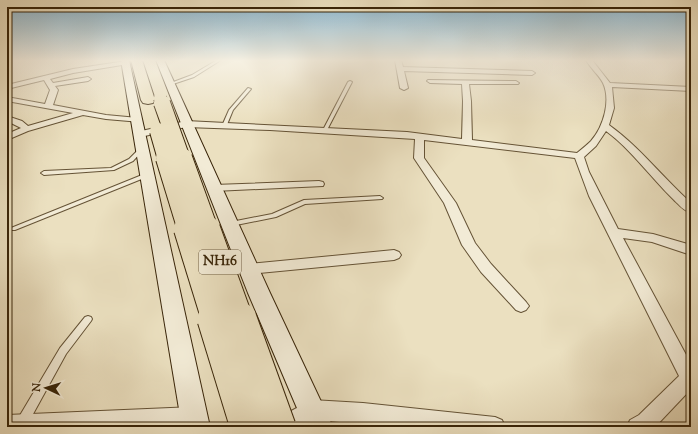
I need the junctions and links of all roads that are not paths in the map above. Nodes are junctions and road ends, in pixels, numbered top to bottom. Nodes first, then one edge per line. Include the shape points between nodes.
1 (33, 80) edge
2 (48, 80) edge
3 (80, 80) edge
4 (133, 80) edge
5 (148, 80) edge
6 (156, 80) edge
7 (187, 80) edge
8 (402, 80) edge
9 (603, 80) edge
10 (350, 82) dead end
11 (516, 83) dead end
12 (428, 84) dead end
13 (51, 85) junction
14 (607, 85) junction
15 (465, 86) junction
16 (7, 87) edge
17 (404, 88) dead end
18 (691, 89) edge
19 (249, 90) dead end
20 (7, 99) edge
21 (22, 103) junction
22 (12, 107) dead end
23 (48, 107) junction
24 (81, 113) junction
25 (150, 114) junction
26 (7, 118) edge
27 (186, 124) junction
28 (224, 126) junction
29 (604, 126) junction
30 (27, 129) junction
31 (325, 130) junction
32 (7, 137) edge
33 (420, 137) junction
34 (466, 142) junction
35 (579, 156) junction
36 (44, 173) dead end
37 (147, 175) junction
38 (319, 184) dead end
39 (214, 188) junction
40 (380, 198) dead end
41 (691, 209) edge
42 (231, 224) junction
43 (13, 229) dead end
44 (613, 232) junction
45 (691, 250) edge
46 (394, 255) dead end
47 (250, 269) junction
48 (521, 306) dead end
49 (88, 319) dead end
50 (690, 377) edge
51 (315, 419) edge
52 (195, 422) edge
53 (14, 424) edge
54 (247, 427) edge
55 (280, 427) edge
56 (495, 427) edge
57 (637, 427) edge

1 - 16 street
2 - 13 street
3 - 13 street
4 - 25 street
5 - 25 highway, NH16
6 - 25 street
7 - 25 lane
8 - 17 street
9 - 14 street
10 - 31 lane
11 - 15 street
12 - 15 street
13 - 23 street via 54,90
14 - 18 street
14 - 29 street via 610,99
15 - 34 street
19 - 28 lane via 231,110
20 - 21 street
21 - 22 street
21 - 23 street
23 - 24 street
24 - 25 street
24 - 30 street
25 - 27 street
25 - 27 street
25 - 36 lane via 130,160 112,169
25 - 37 street
25 - 54 highway, NH16, bridge
25 - 55 highway, NH16, bridge
26 - 30 street
27 - 28 street
27 - 39 street
28 - 31 street
29 - 35 street via 594,143
29 - 41 street via 636,151 674,195
30 - 32 street
31 - 33 street
33 - 34 street
33 - 48 street via 419,158 450,203 469,245
34 - 35 street
35 - 44 street
37 - 43 lane
37 - 52 street
38 - 39 street
39 - 42 street
40 - 42 lane via 304,202 274,216
42 - 47 street
44 - 45 street via 653,238
44 - 50 street
46 - 47 street
47 - 51 street
49 - 53 lane via 63,350
50 - 57 street via 646,422
51 - 55 street
51 - 56 street via 363,413
52 - 53 street

